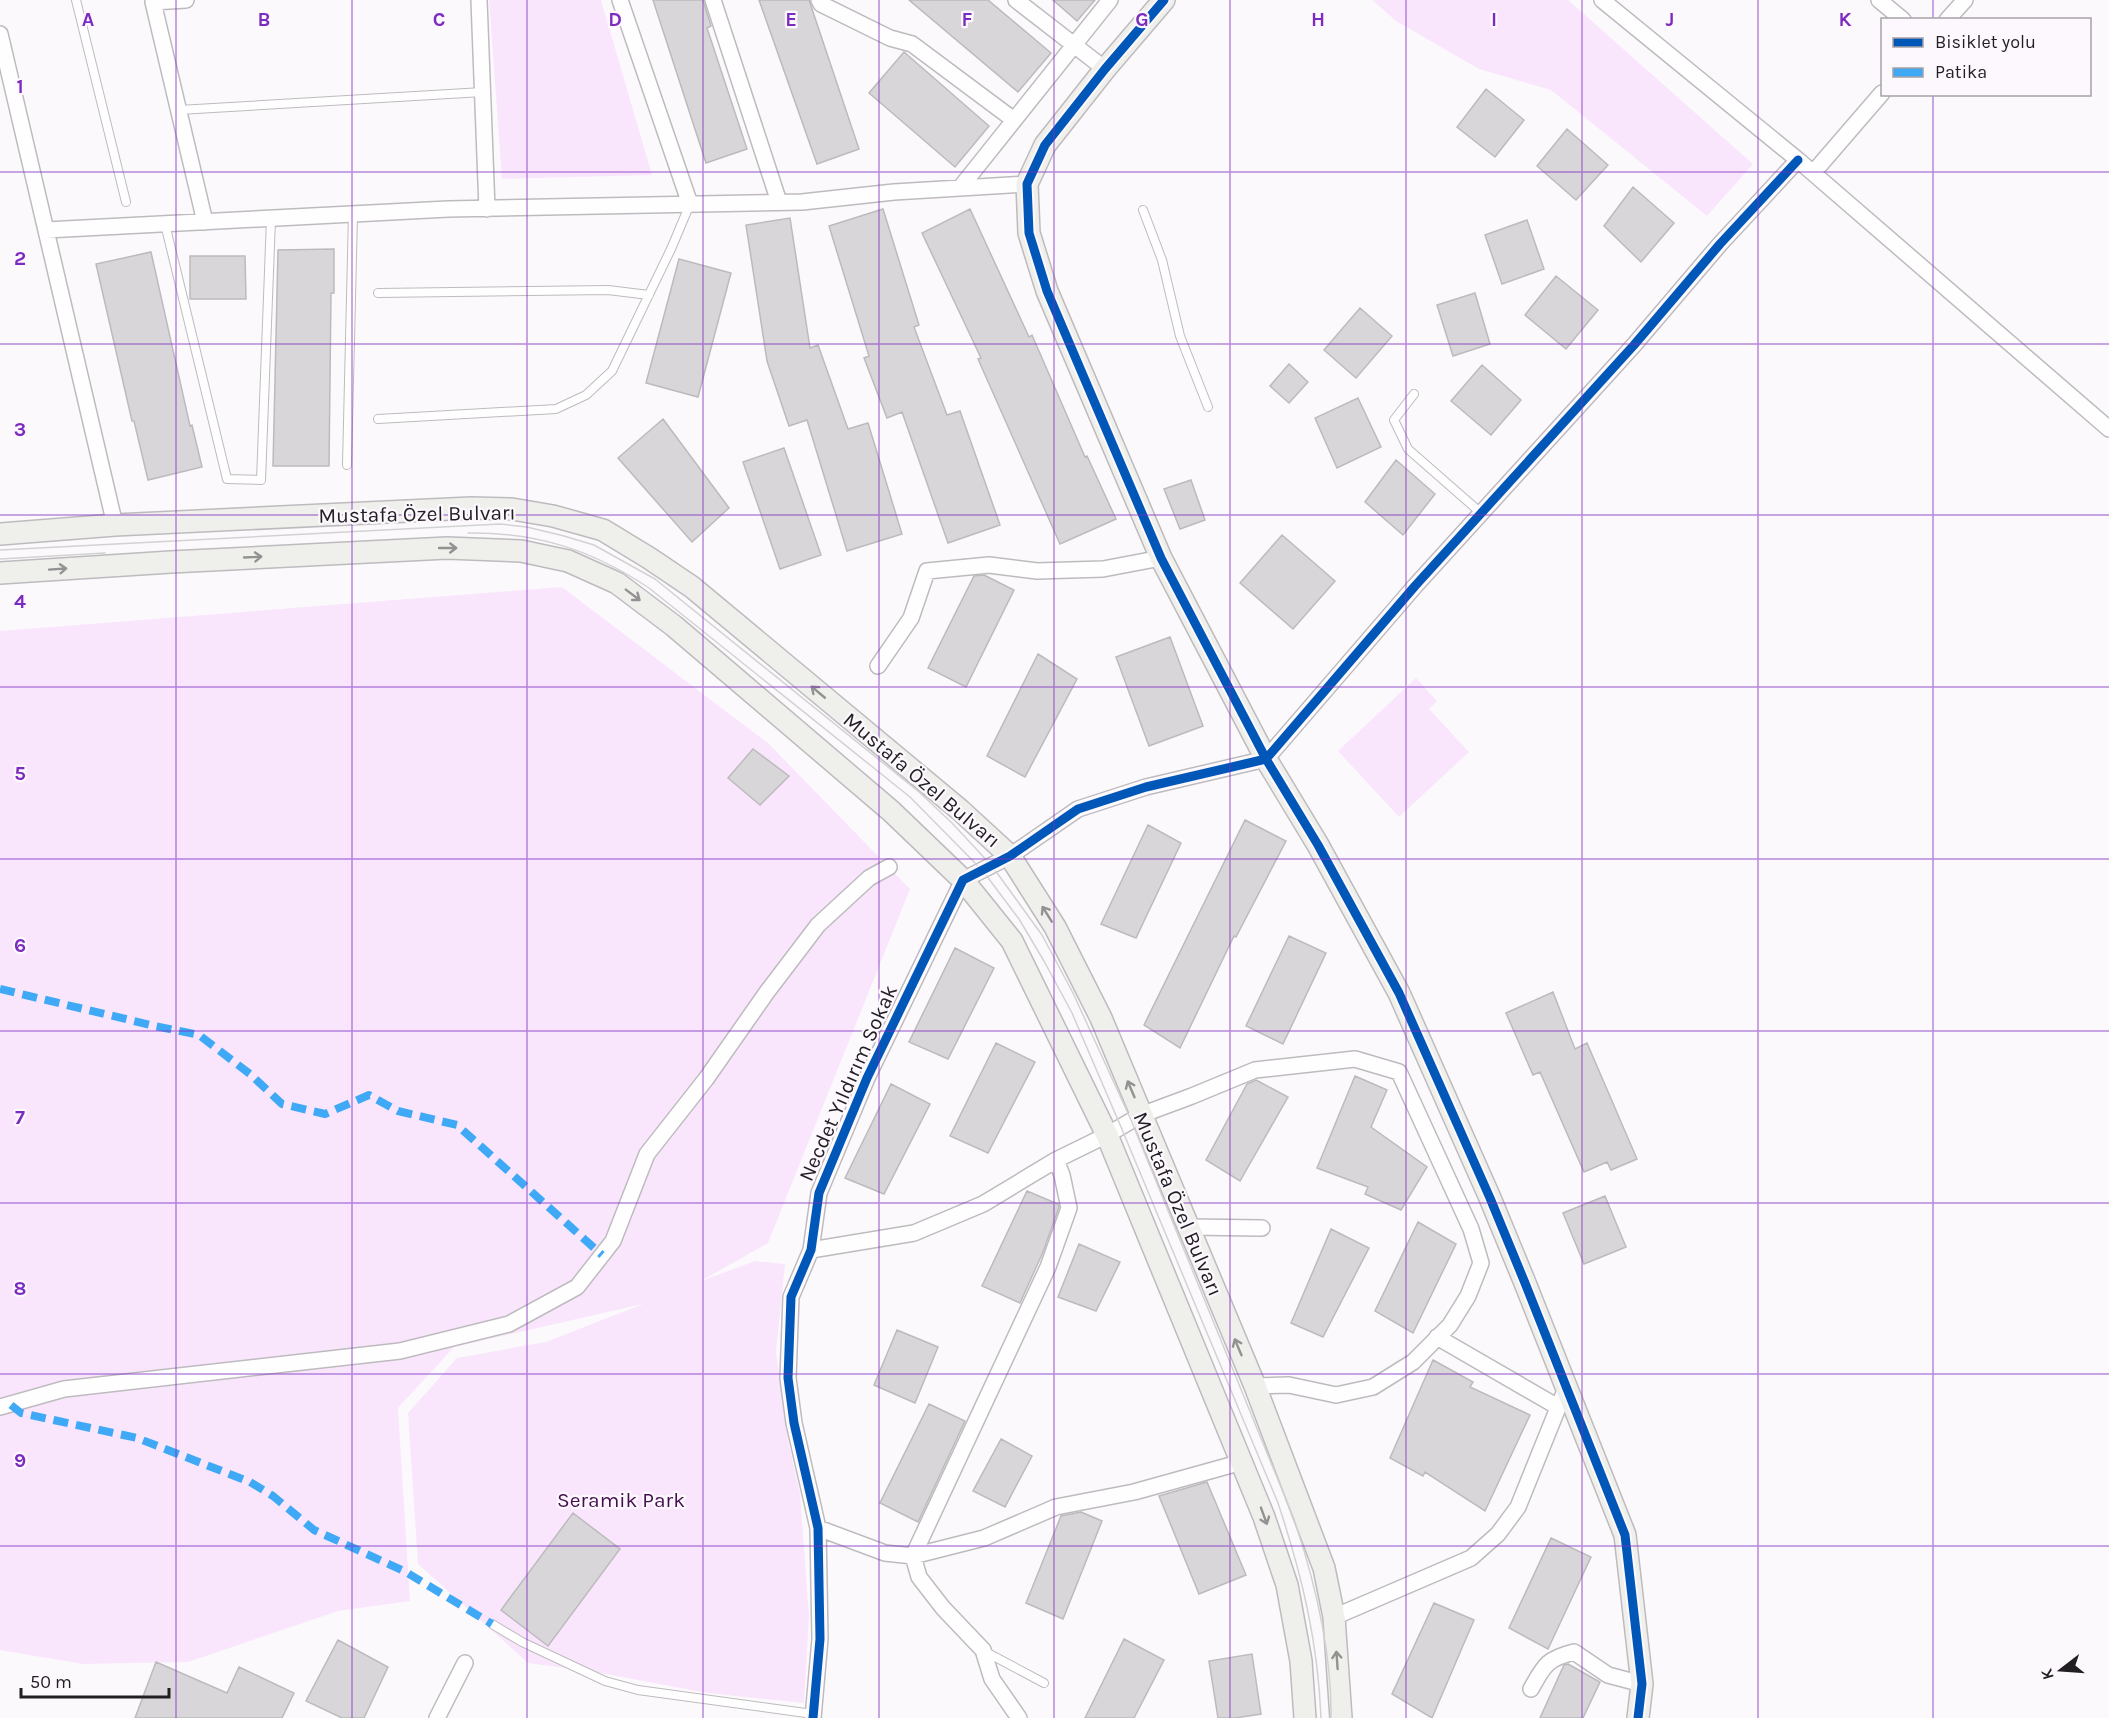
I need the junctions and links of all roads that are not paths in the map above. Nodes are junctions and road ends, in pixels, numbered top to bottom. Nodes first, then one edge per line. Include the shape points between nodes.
1 (76, 0) edge
2 (186, 0) edge
3 (479, 0) edge
4 (620, 0) edge
5 (713, 0) edge
6 (819, 0) edge
7 (1016, 0) edge
8 (1110, 0) edge
9 (1164, 0) edge
10 (1602, 0) edge
11 (1879, 0) edge
12 (1965, 0) edge
13 (153, 1) edge
14 (1901, 18) edge
15 (1949, 18) edge
16 (0, 34) edge
17 (1073, 45) junction
18 (1105, 69) junction
19 (483, 92) junction
20 (1881, 94) edge
21 (179, 110) junction
22 (1014, 120) junction
23 (1798, 160) junction
24 (1814, 173) junction
25 (1027, 184) junction
26 (960, 188) junction
27 (126, 202) dead end
28 (778, 202) junction
29 (690, 204) junction
30 (487, 209) junction
31 (1143, 210) dead end
32 (353, 214) junction
33 (271, 219) junction
34 (205, 222) junction
35 (165, 224) junction
36 (46, 230) junction
37 (378, 293) dead end
38 (649, 295) junction
39 (1414, 394) dead end
40 (1208, 407) dead end
41 (378, 419) dead end
42 (2109, 429) edge
43 (347, 465) dead end
44 (1481, 513) junction
45 (115, 525) junction
46 (0, 534) edge
47 (1161, 558) junction
48 (0, 573) edge
49 (878, 666) dead end
50 (1266, 759) junction
51 (1010, 856) junction
52 (889, 867) dead end
53 (963, 880) junction
54 (1141, 1114) junction
55 (1107, 1135) junction
56 (1056, 1160) junction
57 (1188, 1227) junction
58 (1262, 1228) dead end
59 (811, 1250) junction
60 (1437, 1337) junction
61 (1255, 1386) junction
62 (1562, 1397) junction
63 (0, 1407) edge
64 (1242, 1462) junction
65 (818, 1528) junction
66 (913, 1556) junction
67 (1334, 1617) junction
68 (492, 1624) dead end
69 (983, 1650) junction
70 (465, 1663) dead end
71 (1044, 1683) dead end
72 (1642, 1683) junction
73 (1531, 1689) dead end
74 (813, 1716) edge
75 (437, 1718) edge
76 (1019, 1718) edge
77 (1305, 1718) edge
78 (1341, 1718) edge
79 (1638, 1718) edge

1 - 27 lane
2 - 13 street
3 - 19 street
4 - 29 street
5 - 28 street
6 - 22 street via 890,38 912,44
7 - 17 street
8 - 17 street
9 - 18 main road
10 - 23 street
11 - 14 street
12 - 15 street
13 - 21 street
16 - 36 street
17 - 18 street
17 - 22 street
18 - 25 main road via 1045,145
19 - 21 lane
19 - 30 street
20 - 24 street
21 - 34 street
22 - 26 street
23 - 24 street
23 - 44 street
24 - 42 street
25 - 26 street
25 - 47 main road via 1029,233 1047,291
26 - 28 street
28 - 29 street
29 - 30 street
29 - 38 lane
30 - 32 street
31 - 40 lane via 1162,260 1180,336
32 - 33 street
32 - 43 lane
33 - 34 street
33 - 35 lane via 261,480 227,479
34 - 35 street
35 - 36 street
36 - 45 street
37 - 38 lane via 608,290
38 - 41 lane via 612,371 596,388 571,403 556,409
39 - 44 lane via 1394,420 1408,449
44 - 50 street
45 - 46 main road, Mustafa Özel Bulvarı
51 -> 45 main road, Mustafa Özel Bulvarı via 692,586 603,530 543,514 471,508
47 - 49 street via 1103,569 1037,571 989,565 927,571 911,618
47 - 50 main road
48 -> 53 main road, Mustafa Özel Bulvarı via 447,548 521,551 568,561 617,583 674,626 891,811
50 - 51 street via 1146,787 1078,809
50 - 62 main road via 1399,993 1490,1198
51 - 53 street
54 -> 51 main road, Mustafa Özel Bulvarı via 1101,1018 1055,927
52 - 63 street via 869,878 818,925 767,992 647,1154 613,1241 577,1287 509,1324 400,1351 64,1389
53 - 55 main road, Mustafa Özel Bulvarı via 1012,941
53 - 59 street, Necdet Yıldırım Sokak via 867,1078 819,1193
54 - 55 street
54 - 57 main road, Mustafa Özel Bulvarı
54 - 60 street via 1255,1070 1355,1059 1399,1072 1471,1228 1481,1263 1468,1296
55 - 56 street
55 - 64 main road, Mustafa Özel Bulvarı
56 - 59 street via 983,1204 914,1233
56 - 66 street via 1069,1208 1048,1267
57 - 58 street
61 -> 57 main road, Mustafa Özel Bulvarı
59 - 65 street, Necdet Yıldırım Sokak via 790,1297 788,1378 794,1424
60 - 61 street via 1413,1362 1373,1388 1336,1395 1289,1385
60 - 62 street
61 - 67 main road, Mustafa Özel Bulvarı via 1324,1568
62 - 67 street via 1518,1507 1498,1534 1471,1558
62 - 72 main road via 1625,1535
64 - 66 street via 1134,1492 1056,1507 984,1538
64 -> 77 main road, Mustafa Özel Bulvarı via 1287,1585 1301,1661
65 - 66 street via 885,1553
65 - 74 street, Necdet Yıldırım Sokak via 820,1639
66 - 69 street via 920,1577 943,1608
78 -> 67 main road, Mustafa Özel Bulvarı
68 - 74 lane via 605,1681 638,1690
69 - 71 lane
69 - 76 street via 992,1679
70 - 75 street
72 - 73 street via 1608,1675 1574,1652 1545,1664
72 - 79 main road

